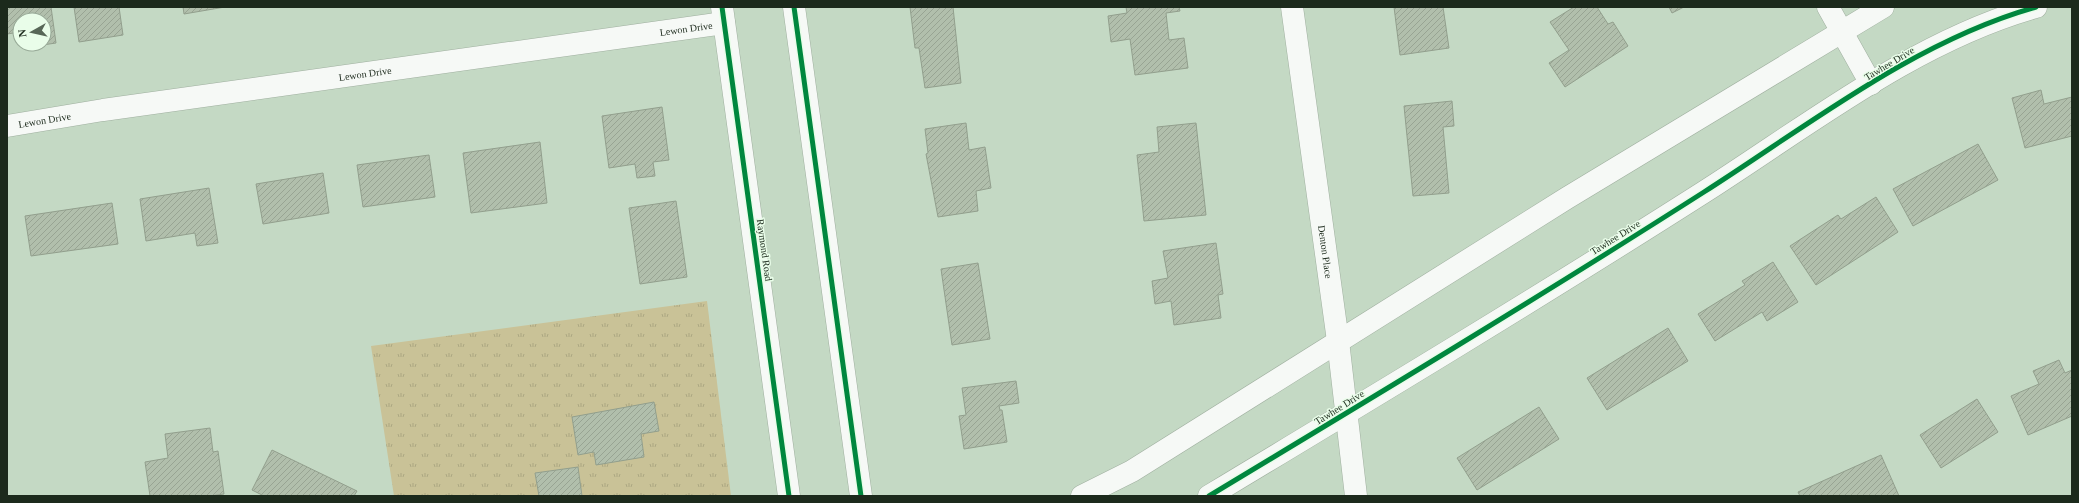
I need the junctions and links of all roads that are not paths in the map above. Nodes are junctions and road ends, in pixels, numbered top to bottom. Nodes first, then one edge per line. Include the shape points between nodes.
1 (794, 7) edge
2 (1292, 7) edge
3 (1828, 7) edge
4 (1883, 7) edge
5 (2036, 7) edge
6 (723, 15) edge
7 (1842, 31) junction
8 (1872, 84) junction
9 (7, 126) edge
10 (1338, 342) junction
11 (1346, 413) junction
12 (789, 496) edge
13 (861, 496) edge
14 (1082, 496) edge
15 (1210, 496) edge
16 (1356, 496) edge

1 - 13 street
2 - 10 street, Denton Place
3 - 7 street
4 - 7 street
5 - 8 street, Tawhee Drive via 1971,29 1920,54
6 - 9 street, Lewon Drive
6 - 12 street, Raymond Road
7 - 8 street
7 - 10 street via 1567,198
8 - 11 street, Tawhee Drive via 1703,193
10 - 11 street, Denton Place
10 - 14 street via 1132,471
11 - 15 street, Tawhee Drive
11 - 16 street, Denton Place

